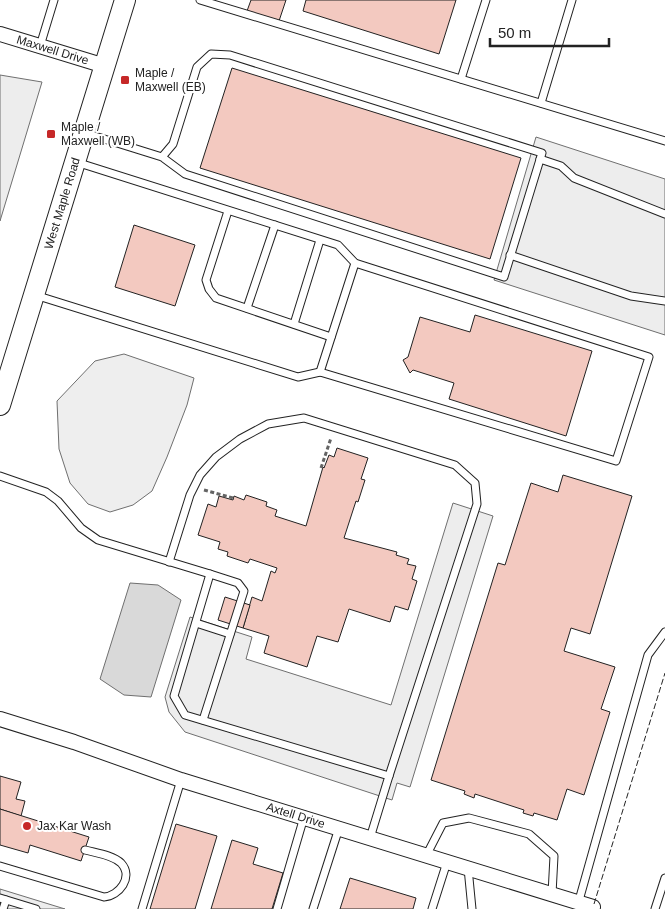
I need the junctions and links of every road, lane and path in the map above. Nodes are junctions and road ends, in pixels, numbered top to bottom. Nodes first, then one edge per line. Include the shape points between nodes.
1 (54, 0) edge
2 (125, 0) edge
3 (200, 0) edge
4 (486, 0) edge
5 (572, 0) edge
6 (0, 34) edge
7 (40, 46) junction
8 (105, 66) junction
9 (461, 79) junction
10 (541, 104) junction
11 (85, 133) junction
12 (665, 141) edge
13 (162, 157) junction
14 (540, 160) junction
15 (76, 162) junction
16 (228, 211) junction
17 (665, 214) edge
18 (275, 225) junction
19 (320, 240) junction
20 (510, 255) junction
21 (355, 263) junction
22 (34, 295) junction
23 (665, 301) edge
24 (248, 308) junction
25 (294, 324) junction
26 (331, 337) junction
27 (320, 372) junction
28 (0, 405) edge
29 (331, 437) dead end
30 (321, 468) dead end
31 (0, 476) edge
32 (203, 489) dead end
33 (233, 498) dead end
34 (169, 562) junction
35 (210, 574) junction
36 (196, 623) junction
37 (665, 632) edge
38 (230, 634) junction
39 (0, 719) edge
40 (203, 720) junction
41 (389, 776) junction
42 (181, 780) junction
43 (304, 817) junction
44 (339, 828) junction
45 (370, 838) junction
46 (85, 850) dead end
47 (426, 856) junction
48 (447, 862) junction
49 (0, 866) edge
50 (468, 868) junction
51 (665, 878) edge
52 (552, 894) junction
53 (3, 899) edge
54 (578, 906) edge
55 (598, 908) edge
56 (3, 909) edge
57 (36, 909) edge
58 (142, 909) edge
59 (277, 909) edge
60 (313, 909) edge
61 (432, 909) edge
62 (472, 909) edge
63 (655, 909) edge

1 - 7 lane
2 - 8 main road, West Maple Road
3 - 9 lane
4 - 9 lane
5 - 10 lane
6 - 7 street, Maxwell Drive
7 - 8 street, Maxwell Drive
8 - 11 main road, West Maple Road
9 - 10 lane
10 - 12 lane
11 - 13 lane
11 - 15 main road, West Maple Road
13 - 14 lane via 173,144 197,67 211,54 230,55 542,153
13 - 20 lane via 185,174 504,277
14 - 17 lane via 561,166 574,178
14 - 20 lane
15 - 16 lane
15 - 22 main road, West Maple Road
16 - 18 lane
16 - 24 lane via 206,280 216,298
18 - 19 lane
18 - 24 lane
19 - 21 lane via 338,246
19 - 25 lane
20 - 23 lane via 631,296
21 - 26 lane
21 - 27 lane via 649,356 616,461
22 - 27 lane via 298,377
22 - 28 main road, West Maple Road
24 - 25 lane
25 - 26 lane
26 - 27 lane
29 - 30 path
31 - 34 lane via 46,492 81,528 98,540
32 - 33 path
34 - 35 lane
34 - 41 lane via 190,495 200,475 216,457 268,424 304,418 455,465 476,483 477,504
35 - 36 lane
35 - 38 lane via 238,583 244,591
36 - 38 lane
36 - 40 lane via 174,696 185,715
37 - 54 lane via 648,655
38 - 40 lane
39 - 42 street, Axtell Drive
40 - 41 lane
41 - 45 lane
42 - 43 street, Axtell Drive
42 - 58 lane
43 - 44 street, Axtell Drive
43 - 59 lane
44 - 45 street, Axtell Drive
44 - 60 lane
45 - 47 street, Axtell Drive
46 - 49 lane via 114,858 122,864 126,872 120,890 104,897
47 - 48 street, Axtell Drive
47 - 52 lane via 443,823 469,818 530,834 554,856
48 - 50 street, Axtell Drive
48 - 61 lane
50 - 52 street, Axtell Drive
50 - 62 lane
51 - 63 lane
52 - 54 street, Axtell Drive
53 - 56 lane
53 - 57 lane
54 - 55 street, Axtell Drive

